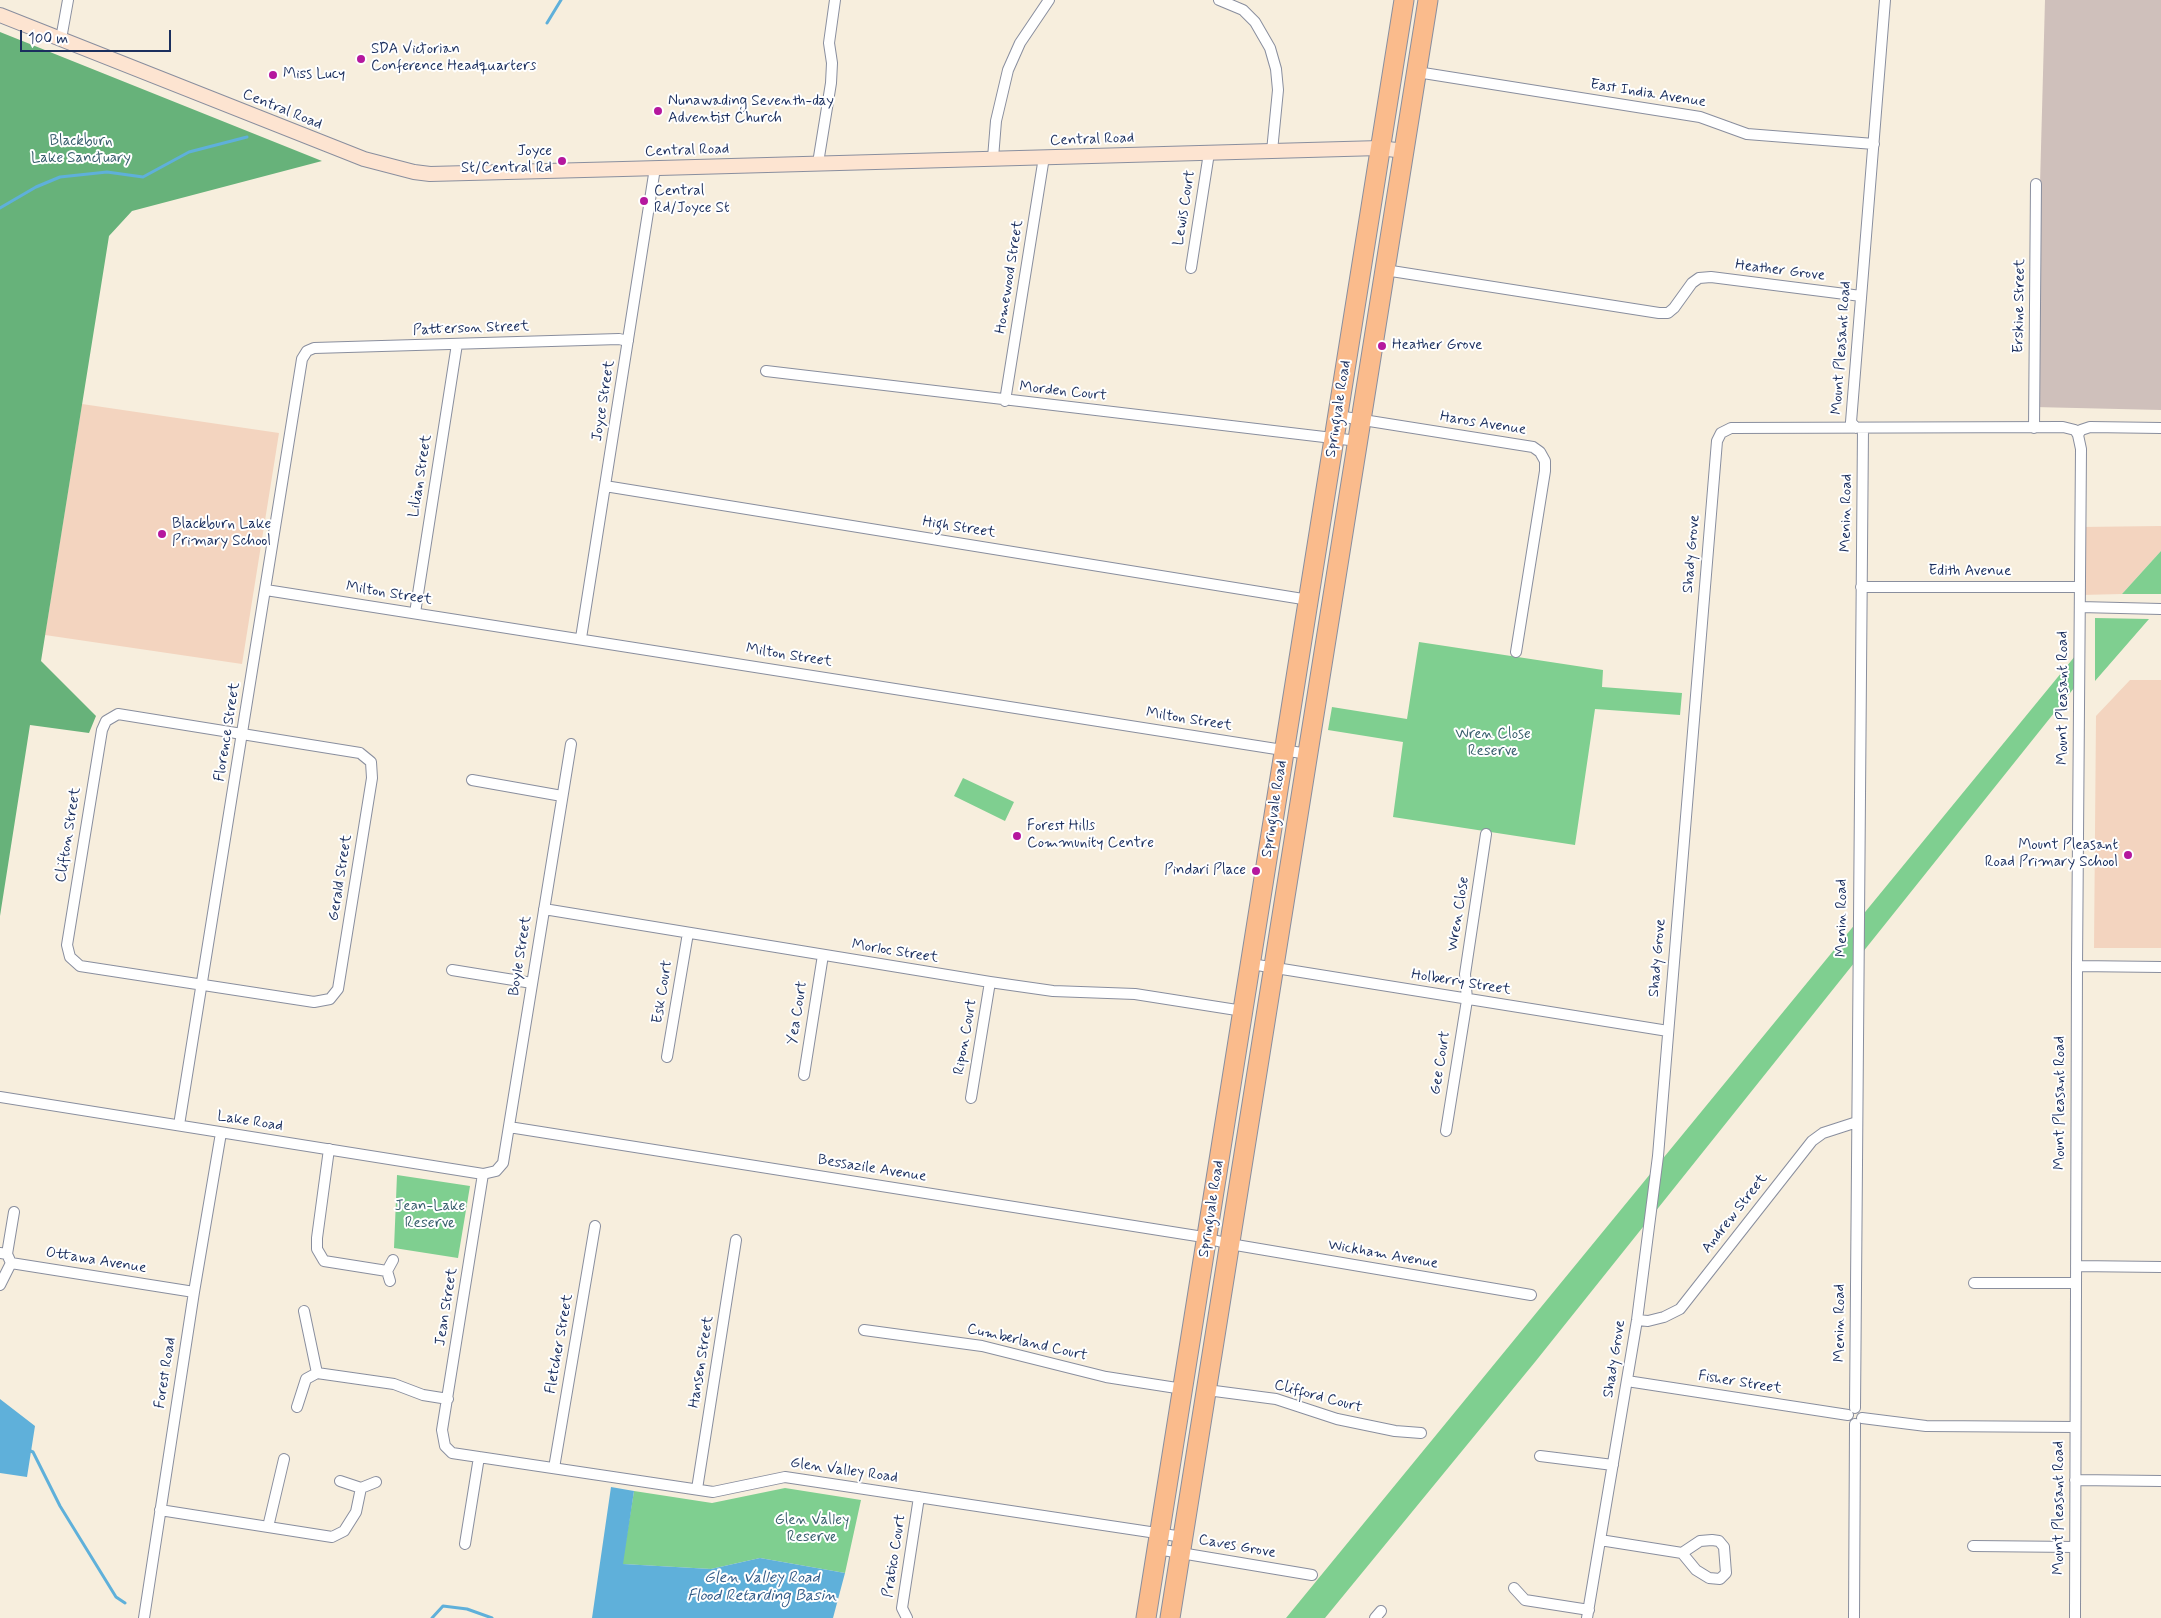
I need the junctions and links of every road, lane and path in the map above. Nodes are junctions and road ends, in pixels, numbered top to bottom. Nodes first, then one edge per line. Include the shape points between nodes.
1 (68, 0) edge
2 (835, 0) edge
3 (1049, 0) edge
4 (1219, 0) edge
5 (1404, 0) edge
6 (1428, 0) edge
7 (1885, 0) edge
8 (0, 15) edge
9 (61, 39) junction
10 (1417, 72) junction
11 (1874, 144) junction
12 (1380, 148) junction
13 (1272, 151) junction
14 (1404, 151) junction
15 (1209, 153) junction
16 (1044, 157) junction
17 (993, 158) junction
18 (818, 163) junction
19 (655, 168) junction
20 (2036, 184) dead end
21 (1191, 268) dead end
22 (1385, 270) junction
23 (1861, 296) junction
24 (628, 341) junction
25 (457, 344) junction
26 (314, 348) joint
27 (766, 371) dead end
28 (1005, 401) junction
29 (1338, 416) junction
30 (1361, 420) junction
31 (1859, 428) junction
32 (2034, 428) junction
33 (2161, 428) edge
34 (2078, 435) junction
35 (1334, 438) junction
36 (1358, 440) junction
37 (606, 486) junction
38 (1861, 587) junction
39 (2080, 587) junction
40 (266, 590) junction
41 (1309, 600) junction
42 (2080, 607) junction
43 (2161, 609) edge
44 (414, 613) junction
45 (581, 638) junction
46 (1516, 652) dead end
47 (243, 734) junction
48 (571, 744) dead end
49 (1284, 750) junction
50 (1308, 754) junction
51 (472, 780) dead end
52 (562, 796) junction
53 (1486, 834) dead end
54 (544, 909) junction
55 (688, 933) junction
56 (823, 955) junction
57 (1251, 964) junction
58 (2076, 966) junction
59 (2161, 966) edge
60 (1274, 968) junction
61 (452, 970) dead end
62 (990, 982) junction
63 (532, 983) junction
64 (203, 985) junction
65 (1467, 1000) junction
66 (1243, 1011) junction
67 (1668, 1031) junction
68 (668, 1057) dead end
69 (804, 1076) dead end
70 (0, 1097) edge
71 (971, 1098) dead end
72 (1857, 1122) junction
73 (179, 1125) junction
74 (509, 1127) junction
75 (1446, 1131) dead end
76 (221, 1133) junction
77 (329, 1149) junction
78 (496, 1171) joint
79 (483, 1174) junction
80 (14, 1212) dead end
81 (595, 1226) dead end
82 (1207, 1237) junction
83 (736, 1240) dead end
84 (1230, 1244) junction
85 (6, 1256) edge
86 (393, 1260) dead end
87 (2076, 1266) junction
88 (2161, 1267) edge
89 (1974, 1283) dead end
90 (2076, 1283) junction
91 (0, 1284) edge
92 (194, 1292) junction
93 (1531, 1295) dead end
94 (304, 1311) dead end
95 (1636, 1320) junction
96 (864, 1330) dead end
97 (317, 1373) junction
98 (1627, 1381) junction
99 (1183, 1389) junction
100 (1207, 1390) junction
101 (448, 1400) junction
102 (297, 1407) dead end
103 (1851, 1412) junction
104 (1859, 1421) junction
105 (2075, 1427) junction
106 (1421, 1433) dead end
107 (445, 1446) joint
108 (1540, 1456) dead end
109 (479, 1457) junction
110 (284, 1459) dead end
111 (1613, 1466) junction
112 (554, 1468) junction
113 (2075, 1480) junction
114 (340, 1481) dead end
115 (2161, 1481) edge
116 (376, 1482) dead end
117 (361, 1488) junction
118 (697, 1489) junction
119 (919, 1497) junction
120 (160, 1510) junction
121 (268, 1527) junction
122 (1600, 1540) junction
123 (1158, 1541) junction
124 (466, 1544) dead end
125 (1182, 1545) junction
126 (1973, 1546) dead end
127 (2075, 1547) junction
128 (1682, 1553) junction
129 (1312, 1575) dead end
130 (1514, 1588) dead end
131 (1588, 1614) edge
132 (144, 1618) edge
133 (907, 1618) edge
134 (1146, 1618) edge
135 (1170, 1618) edge
136 (1854, 1618) edge
137 (2075, 1618) edge

1 - 9 street
2 - 18 street via 829,43 831,83
3 - 17 street via 1020,44 1008,70 996,122
4 - 13 street via 1243,10 1255,22 1270,48 1278,90
5 - 12 highway, Springvale Road
6 - 10 highway, Springvale Road
7 - 11 street, Mount Pleasant Road
8 - 9 street, Central Road
9 - 19 street, Central Road via 334,148 390,167 430,174
10 - 11 street, East India Avenue via 1700,117 1747,134
10 - 14 highway, Springvale Road
11 - 23 street, Mount Pleasant Road
12 - 13 street, Central Road
12 - 14 street, Central Road
12 - 29 highway, Springvale Road
13 - 15 street, Central Road
14 - 22 highway, Springvale Road
15 - 16 street, Central Road
15 - 21 street, Lewis Court
16 - 17 street, Central Road
16 - 28 street, Homewood Street
17 - 18 street, Central Road
18 - 19 street, Central Road
19 - 24 street, Joyce Street
20 - 32 street, Erskine Street
22 - 23 street, Heather Grove via 1659,313 1668,313 1674,308 1699,278
22 - 30 highway, Springvale Road
23 - 31 street, Mount Pleasant Road via 1851,422
24 - 25 street, Patterson Street
24 - 37 street, Joyce Street
25 - 26 street, Patterson Street
25 - 44 street, Lilian Street
26 - 40 street, Florence Street via 307,351 302,359
27 - 28 street, Morden Court
28 - 35 street, Morden Court
29 - 30 street, Haros Avenue
29 - 35 highway, Springvale Road
30 - 36 highway, Springvale Road
30 - 46 street, Haros Avenue via 1533,447 1540,452 1545,461 1545,471
31 - 32 street, Mount Pleasant Road
31 - 38 street, Menin Road
31 - 67 street, Shady Grove via 1731,428 1721,433 1717,441
32 - 34 street, Mount Pleasant Road via 2063,427 2075,430
33 - 34 street via 2090,427
34 - 39 street, Mount Pleasant Road via 2081,449
35 - 36 street, Morden Court
35 - 41 highway, Springvale Road
36 - 50 highway, Springvale Road
37 - 41 street, High Street
37 - 45 street, Joyce Street
38 - 39 street, Edith Avenue
38 - 72 street, Menin Road
39 - 42 street, Mount Pleasant Road
40 - 44 street, Milton Street
40 - 47 street, Florence Street
41 - 49 highway, Springvale Road
42 - 43 street
42 - 58 street, Mount Pleasant Road
44 - 45 street, Milton Street
45 - 49 street, Milton Street
47 - 64 street, Florence Street
47 - 64 street, Gerald Street via 360,752 371,762 372,778 338,989 330,999 314,1002
47 - 64 street, Clifton Street via 118,714 106,721 73,906 67,945 70,957 80,966
48 - 52 street, Boyle Street
49 - 50 street, Milton Street
49 - 57 highway, Springvale Road
50 - 60 highway, Springvale Road
51 - 52 street
52 - 54 street, Boyle Street
53 - 65 street, Wren Close via 1465,974
54 - 55 street, Morloc Street
54 - 63 street, Boyle Street
55 - 56 street, Morloc Street
55 - 68 street, Esk Court
56 - 62 street, Morloc Street
56 - 69 street, Yea Court
57 - 60 street, Holberry Street
57 - 66 highway, Springvale Road
58 - 59 street
58 - 87 street, Mount Pleasant Road
60 - 65 street, Holberry Street
60 - 84 highway, Springvale Road
61 - 63 street
62 - 66 street, Morloc Street via 1053,991 1135,994
62 - 71 street, Ripon Court
63 - 74 street, Boyle Street
64 - 73 street, Florence Street
65 - 67 street, Holberry Street
65 - 75 street, Gee Court
66 - 82 highway, Springvale Road
67 - 95 street, Shady Grove via 1658,1156
70 - 73 street, Lake Road
72 - 95 street, Andrew Street via 1824,1133 1812,1141 1680,1309 1648,1321
72 - 103 street, Menin Road
73 - 76 street, Lake Road
74 - 78 street, Boyle Street via 503,1163
74 - 82 street, Bessazile Avenue
76 - 77 street, Lake Road
76 - 92 street, Forest Road
77 - 79 street, Lake Road
77 - 86 street via 317,1249 324,1261 389,1276
78 - 79 street, Lake Road
79 - 101 street, Jean Street
80 - 85 street
81 - 112 street, Fletcher Street
82 - 84 street, Bessazile Avenue
82 - 99 highway, Springvale Road
83 - 118 street, Hansen Street
84 - 93 street, Wickham Avenue
84 - 100 highway, Springvale Road
85 - 91 street
85 - 92 street, Ottawa Avenue
87 - 88 street
87 - 90 street, Mount Pleasant Road
89 - 90 street
90 - 105 street, Mount Pleasant Road
92 - 120 street, Forest Road
94 - 97 street
95 - 98 street, Shady Grove
96 - 99 street, Cumberland Court via 982,1346 1106,1377
97 - 101 street via 394,1384
97 - 102 street via 306,1379
98 - 103 street, Fisher Street
98 - 111 street, Shady Grove
99 - 123 highway, Springvale Road
100 - 106 street, Clifford Court via 1276,1400 1336,1419
100 - 125 highway, Springvale Road
101 - 107 street, Jean Street via 442,1430
103 - 104 street via 1850,1422
104 - 105 street via 1926,1426
104 - 136 street
105 - 113 street, Mount Pleasant Road
107 - 109 street, Glen Valley Road via 452,1453
108 - 111 street
109 - 112 street, Glen Valley Road
109 - 124 street
110 - 121 street
111 - 122 street, Shady Grove
112 - 118 street, Glen Valley Road
113 - 115 street
113 - 127 street, Mount Pleasant Road
114 - 117 street
116 - 117 street
117 - 121 street via 356,1512 344,1531 332,1537
118 - 119 street, Glen Valley Road via 714,1492 785,1477
119 - 123 street, Glen Valley Road
119 - 133 street, Pratico Court via 902,1608
120 - 121 street
120 - 132 street, Forest Road
122 - 128 street
122 - 131 street, Shady Grove
123 - 125 street, Glen Valley Road
123 - 125 street, Caves Grove
123 - 134 highway, Springvale Road
125 - 129 street, Caves Grove
125 - 135 highway, Springvale Road
126 - 127 street
127 - 137 street, Mount Pleasant Road
128 - 128 street via 1700,1542 1720,1542 1724,1547 1726,1573 1712,1579 1696,1570
130 - 131 street via 1525,1600

